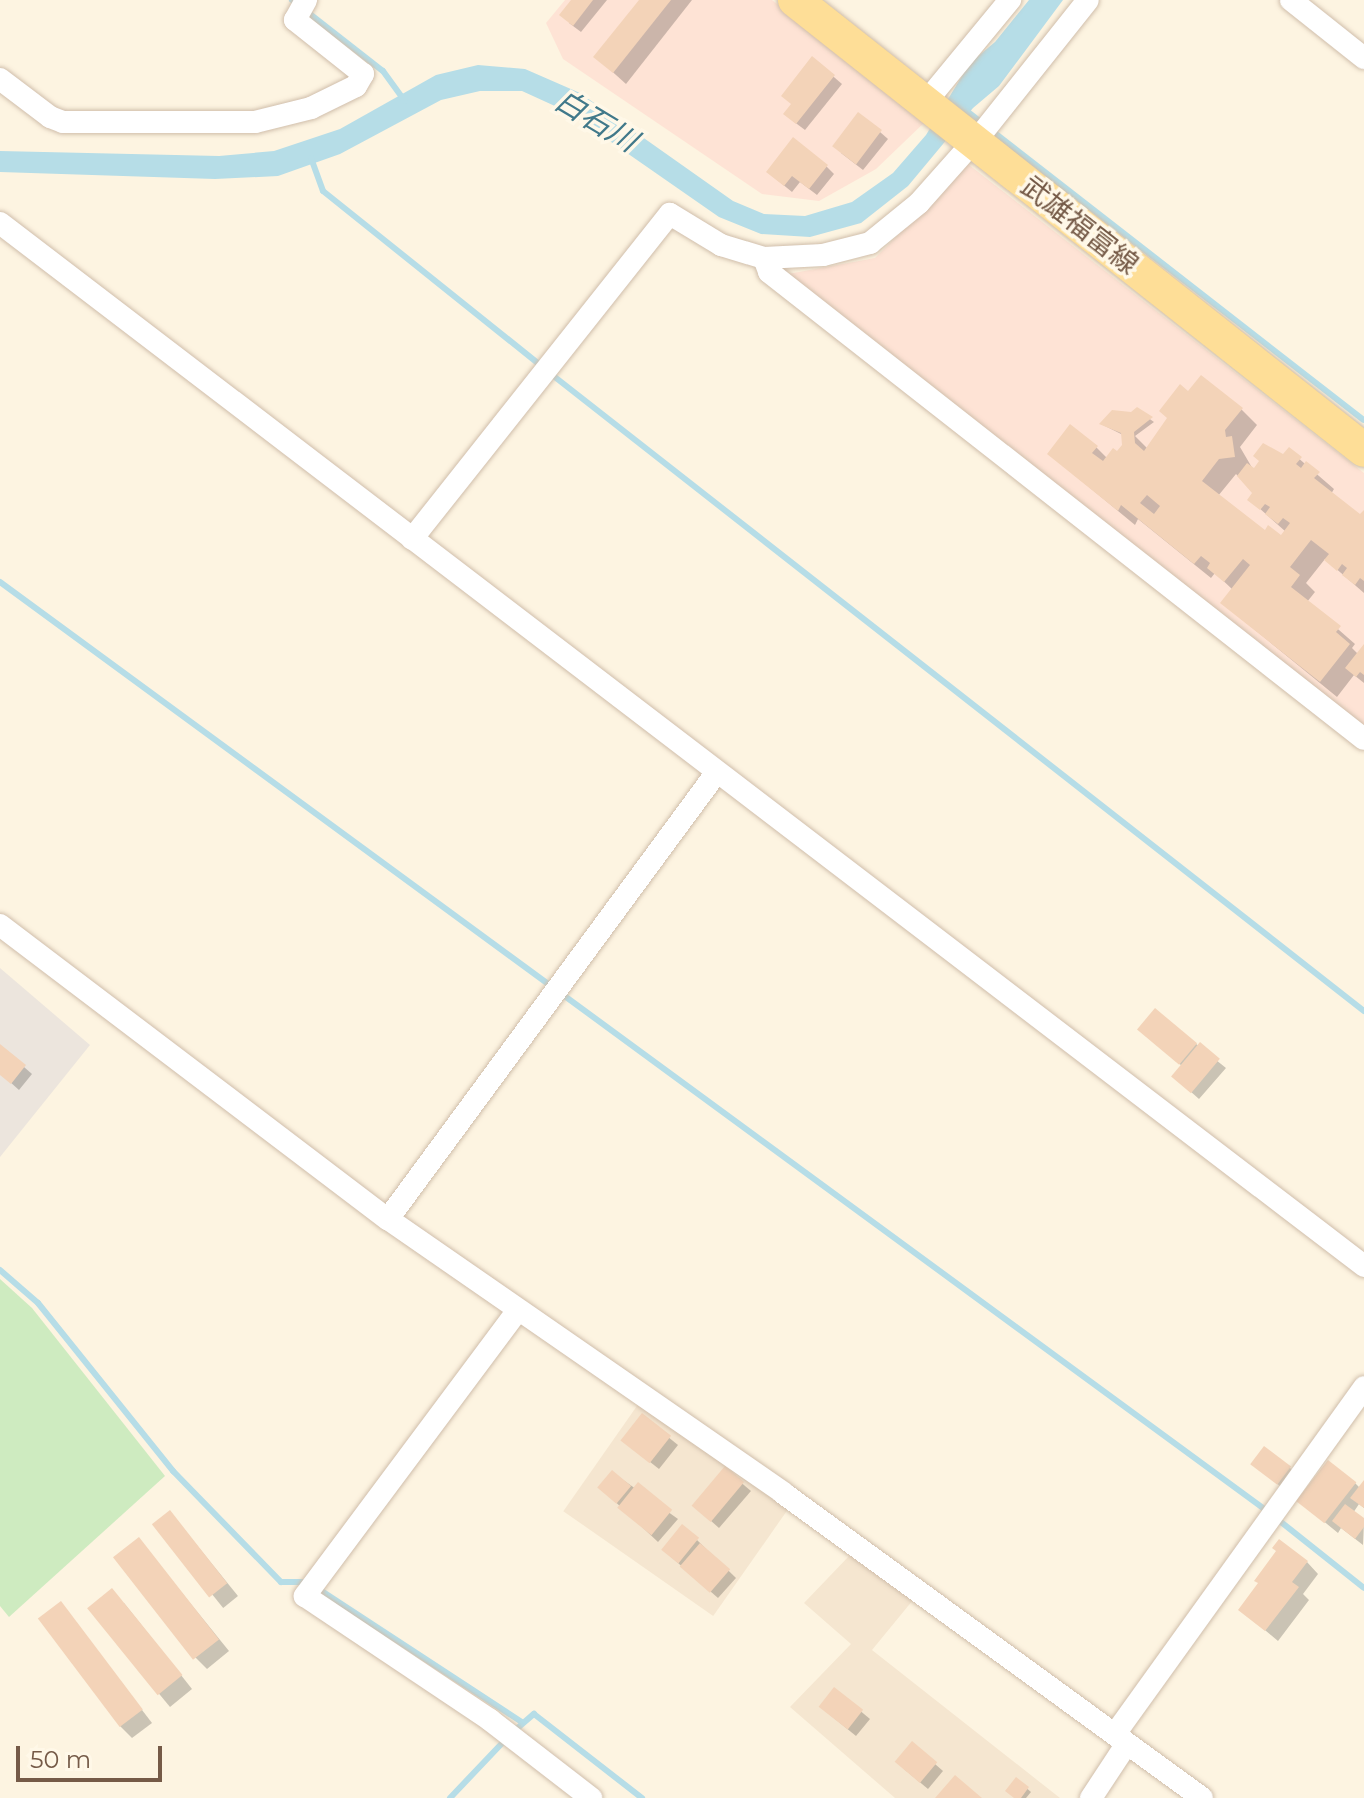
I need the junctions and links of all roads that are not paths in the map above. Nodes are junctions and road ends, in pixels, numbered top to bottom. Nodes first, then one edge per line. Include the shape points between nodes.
1 (795, 0) edge
2 (1010, 0) edge
3 (1088, 0) edge
4 (1291, 0) edge
5 (302, 5) edge
6 (1364, 58) edge
7 (0, 79) edge
8 (926, 104) junction
9 (981, 134) junction
10 (0, 223) edge
11 (764, 258) junction
12 (1364, 450) edge
13 (412, 539) junction
14 (1364, 739) edge
15 (717, 772) junction
16 (0, 925) edge
17 (388, 1219) junction
18 (1364, 1266) edge
19 (518, 1310) junction
20 (1364, 1387) edge
21 (1121, 1739) junction
22 (591, 1798) edge
23 (1091, 1798) edge
24 (1202, 1798) edge

1 - 8 main road, 武雄福富線
2 - 8 street
3 - 9 street
4 - 6 street
5 - 7 street via 295,20 363,74 356,86 311,108 255,122 63,122
8 - 9 main road, 武雄福富線
9 - 11 street via 919,203 870,243 823,255
9 - 12 main road, 武雄福富線
10 - 13 street
11 - 13 street via 721,245 670,214
11 - 14 street via 769,272
13 - 15 street
15 - 17 street
15 - 18 street
16 - 17 street
17 - 19 street
19 - 21 street via 783,1493
19 - 22 street via 305,1596 498,1727
20 - 21 street
21 - 23 street
21 - 24 street

